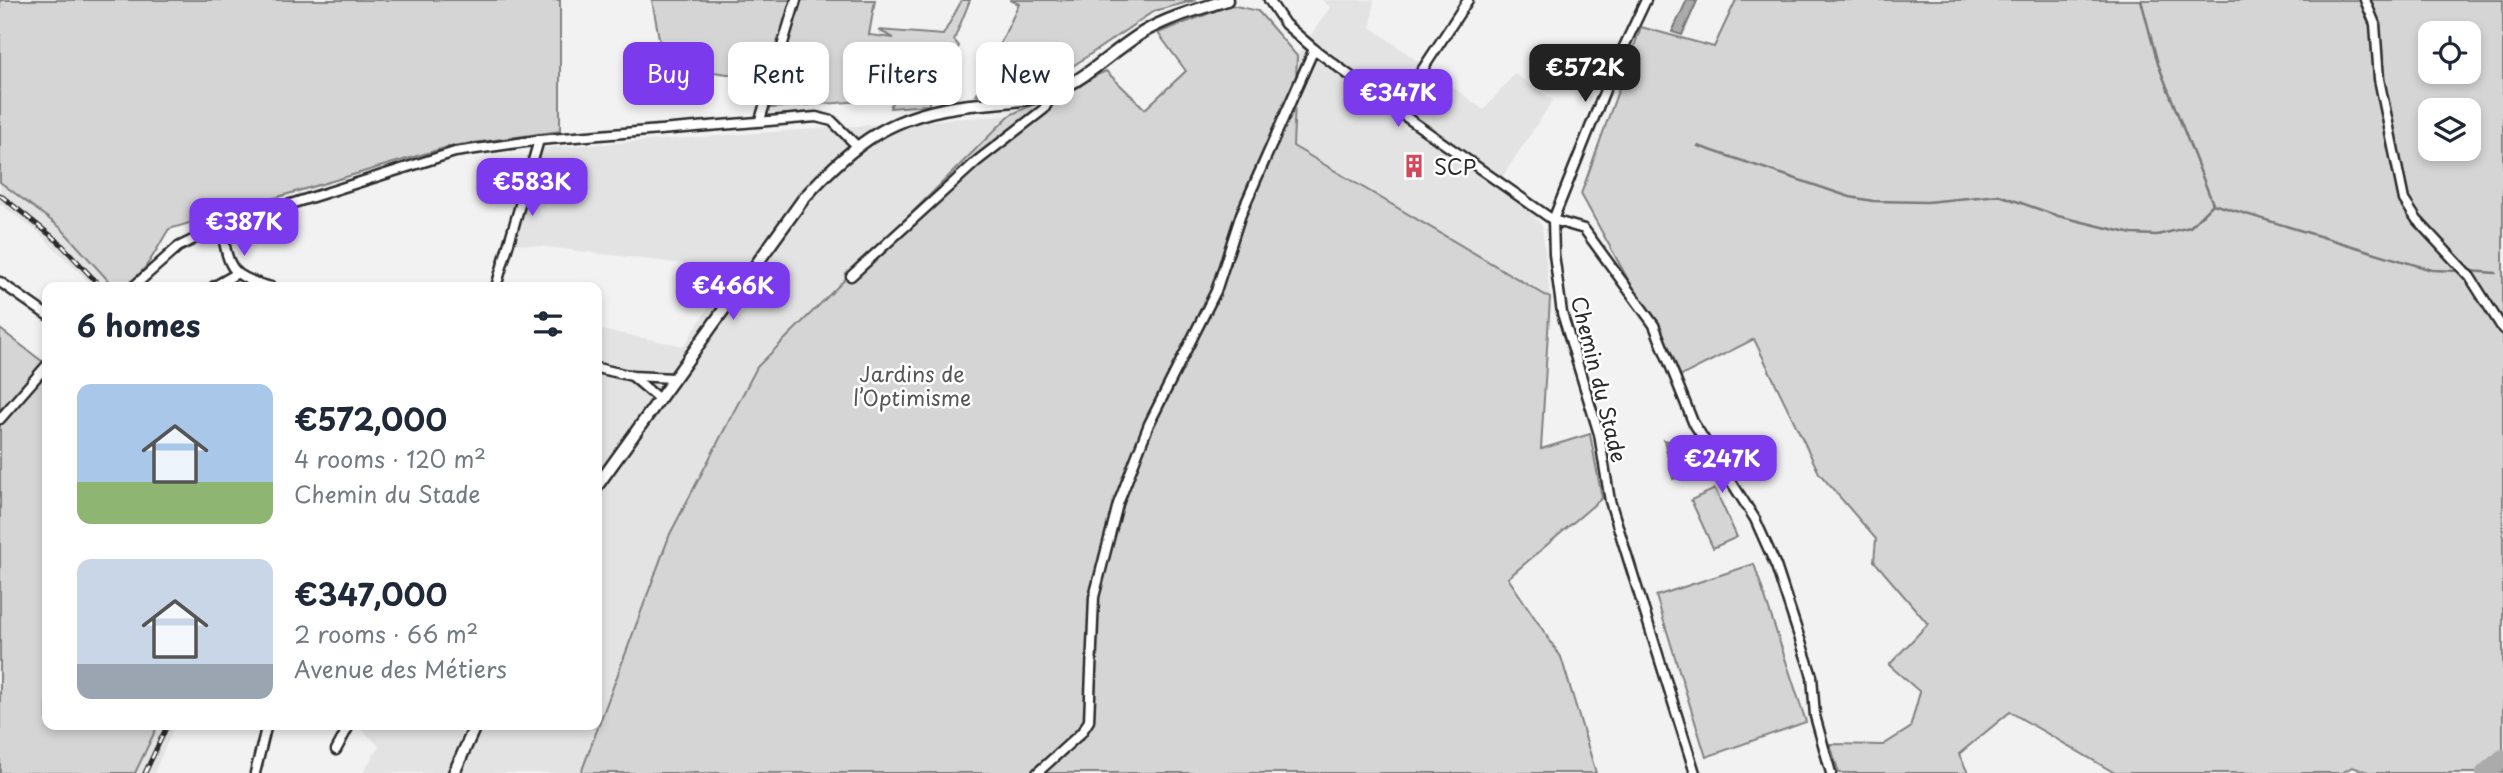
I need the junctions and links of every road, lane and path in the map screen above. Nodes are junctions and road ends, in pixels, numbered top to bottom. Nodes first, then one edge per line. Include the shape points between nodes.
1 (796, 0) edge
2 (1227, 0) edge
3 (1269, 0) edge
4 (1468, 0) edge
5 (1646, 0) edge
6 (2365, 0) edge
7 (1314, 49) junction
8 (1074, 81) edge
9 (976, 105) edge
10 (1046, 105) edge
11 (1396, 110) junction
12 (760, 120) junction
13 (539, 140) junction
14 (856, 145) junction
15 (1553, 220) junction
16 (221, 226) junction
17 (236, 274) junction
18 (851, 276) dead end
19 (0, 282) edge
20 (139, 282) edge
21 (222, 282) edge
22 (253, 282) edge
23 (497, 282) edge
24 (42, 311) edge
25 (2503, 330) edge
26 (602, 369) edge
27 (42, 371) edge
28 (632, 376) junction
29 (674, 378) junction
30 (659, 399) junction
31 (0, 419) edge
32 (602, 479) edge
33 (266, 730) edge
34 (346, 730) edge
35 (473, 730) edge
36 (336, 750) dead end
37 (255, 773) edge
38 (454, 773) edge
39 (1037, 773) edge
40 (1695, 773) edge
41 (1831, 773) edge

1 - 12 street
2 - 8 street via 1145,31
3 - 7 street via 1285,24
4 - 11 street
5 - 15 street, Chemin du Stade
6 - 25 street via 2375,24 2379,79 2404,200 2464,270
7 - 11 street
7 - 39 street via 1241,214 1216,291 1149,424 1118,504 1094,597 1089,721
9 - 14 street via 934,110 892,125
10 - 18 street
11 - 15 street
12 - 13 street
12 - 14 street via 816,117 832,121
13 - 16 street via 455,152
13 - 23 street
14 - 29 street via 804,198
15 - 40 street, Chemin du Stade via 1562,313 1599,434 1610,501
15 - 41 street via 1584,229 1654,325 1693,422 1755,519 1776,566 1812,676 1815,716
16 - 17 street
16 - 20 street via 178,247
17 - 21 street
17 - 22 street
19 - 24 street
26 - 28 street
27 - 31 street
28 - 29 street
28 - 30 street
29 - 30 street
30 - 32 street
33 - 37 street
34 - 36 street
35 - 38 street

